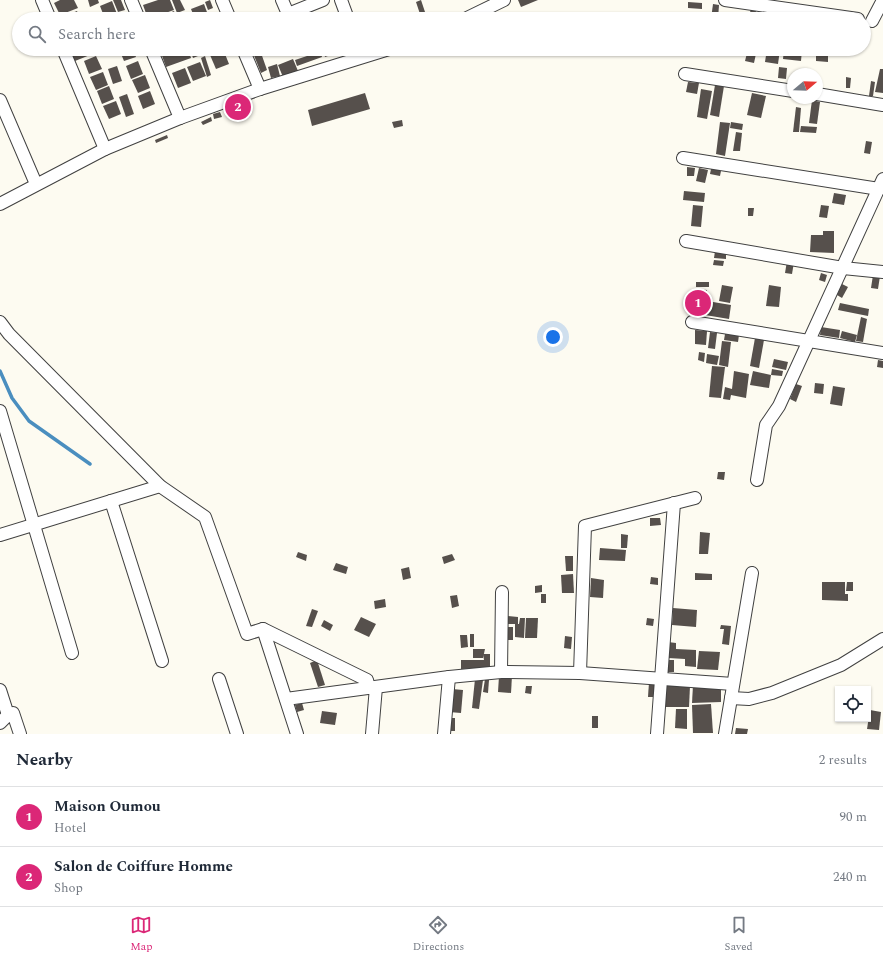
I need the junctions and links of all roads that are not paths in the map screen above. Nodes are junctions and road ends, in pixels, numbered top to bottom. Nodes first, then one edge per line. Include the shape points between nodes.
1 (42, 0) edge
2 (131, 0) edge
3 (222, 0) edge
4 (282, 0) edge
5 (323, 0) edge
6 (341, 0) edge
7 (504, 0) edge
8 (725, 0) edge
9 (883, 0) edge
10 (790, 4) edge
11 (479, 6) edge
12 (47, 12) edge
13 (136, 12) edge
14 (227, 12) edge
15 (287, 12) edge
16 (293, 12) edge
17 (345, 12) edge
18 (826, 12) edge
19 (873, 21) edge
20 (66, 56) edge
21 (154, 56) edge
22 (246, 56) edge
23 (356, 56) edge
24 (685, 74) dead end
25 (260, 89) junction
26 (787, 90) edge
27 (823, 95) edge
28 (0, 100) edge
29 (883, 105) edge
30 (180, 118) junction
31 (105, 149) junction
32 (683, 158) dead end
33 (36, 184) junction
34 (881, 184) edge
35 (0, 204) edge
36 (686, 241) dead end
37 (843, 268) junction
38 (883, 272) edge
39 (0, 322) edge
40 (692, 322) dead end
41 (809, 341) junction
42 (883, 353) edge
43 (0, 412) edge
44 (757, 480) dead end
45 (160, 486) junction
46 (695, 498) dead end
47 (112, 501) junction
48 (674, 503) junction
49 (34, 525) junction
50 (0, 535) edge
51 (752, 573) dead end
52 (502, 592) dead end
53 (263, 629) junction
54 (883, 639) edge
55 (72, 653) dead end
56 (162, 661) dead end
57 (501, 672) junction
58 (580, 673) junction
59 (449, 677) junction
60 (219, 679) dead end
61 (661, 679) junction
62 (733, 684) junction
63 (373, 687) junction
64 (0, 690) edge
65 (731, 698) junction
66 (286, 699) junction
67 (4, 719) edge
68 (234, 733) edge
69 (20, 734) edge
70 (297, 734) edge
71 (372, 734) edge
72 (444, 734) edge
73 (657, 734) edge
74 (725, 734) edge

1 - 12 street
2 - 13 street
3 - 14 street
4 - 15 street
5 - 16 street
6 - 17 street
7 - 11 street
8 - 10 street
9 - 19 street
10 - 18 street
20 - 31 street
21 - 30 street
22 - 25 street
23 - 25 street
24 - 26 street
25 - 30 street
27 - 29 street
28 - 33 street
30 - 31 street
31 - 33 street
32 - 34 street
33 - 35 street
34 - 37 street
36 - 37 street
37 - 38 street
37 - 41 street
39 - 45 street
40 - 41 street
41 - 42 street
41 - 44 street via 779,406 766,425
43 - 49 street
45 - 47 street
45 - 53 street via 205,517 247,634
46 - 48 street
47 - 49 street
47 - 56 street
48 - 58 street via 585,526
48 - 61 street
49 - 50 street
49 - 55 street
51 - 62 street
52 - 57 street
53 - 63 street via 367,680
53 - 66 street
54 - 65 street via 841,665 772,694 749,699
57 - 58 street
57 - 59 street
58 - 61 street
59 - 63 street
59 - 72 street
60 - 68 street
61 - 62 street
61 - 73 street
62 - 65 street
63 - 66 street
63 - 71 street
64 - 67 street
65 - 74 street
66 - 70 street
67 - 69 street via 13,713

